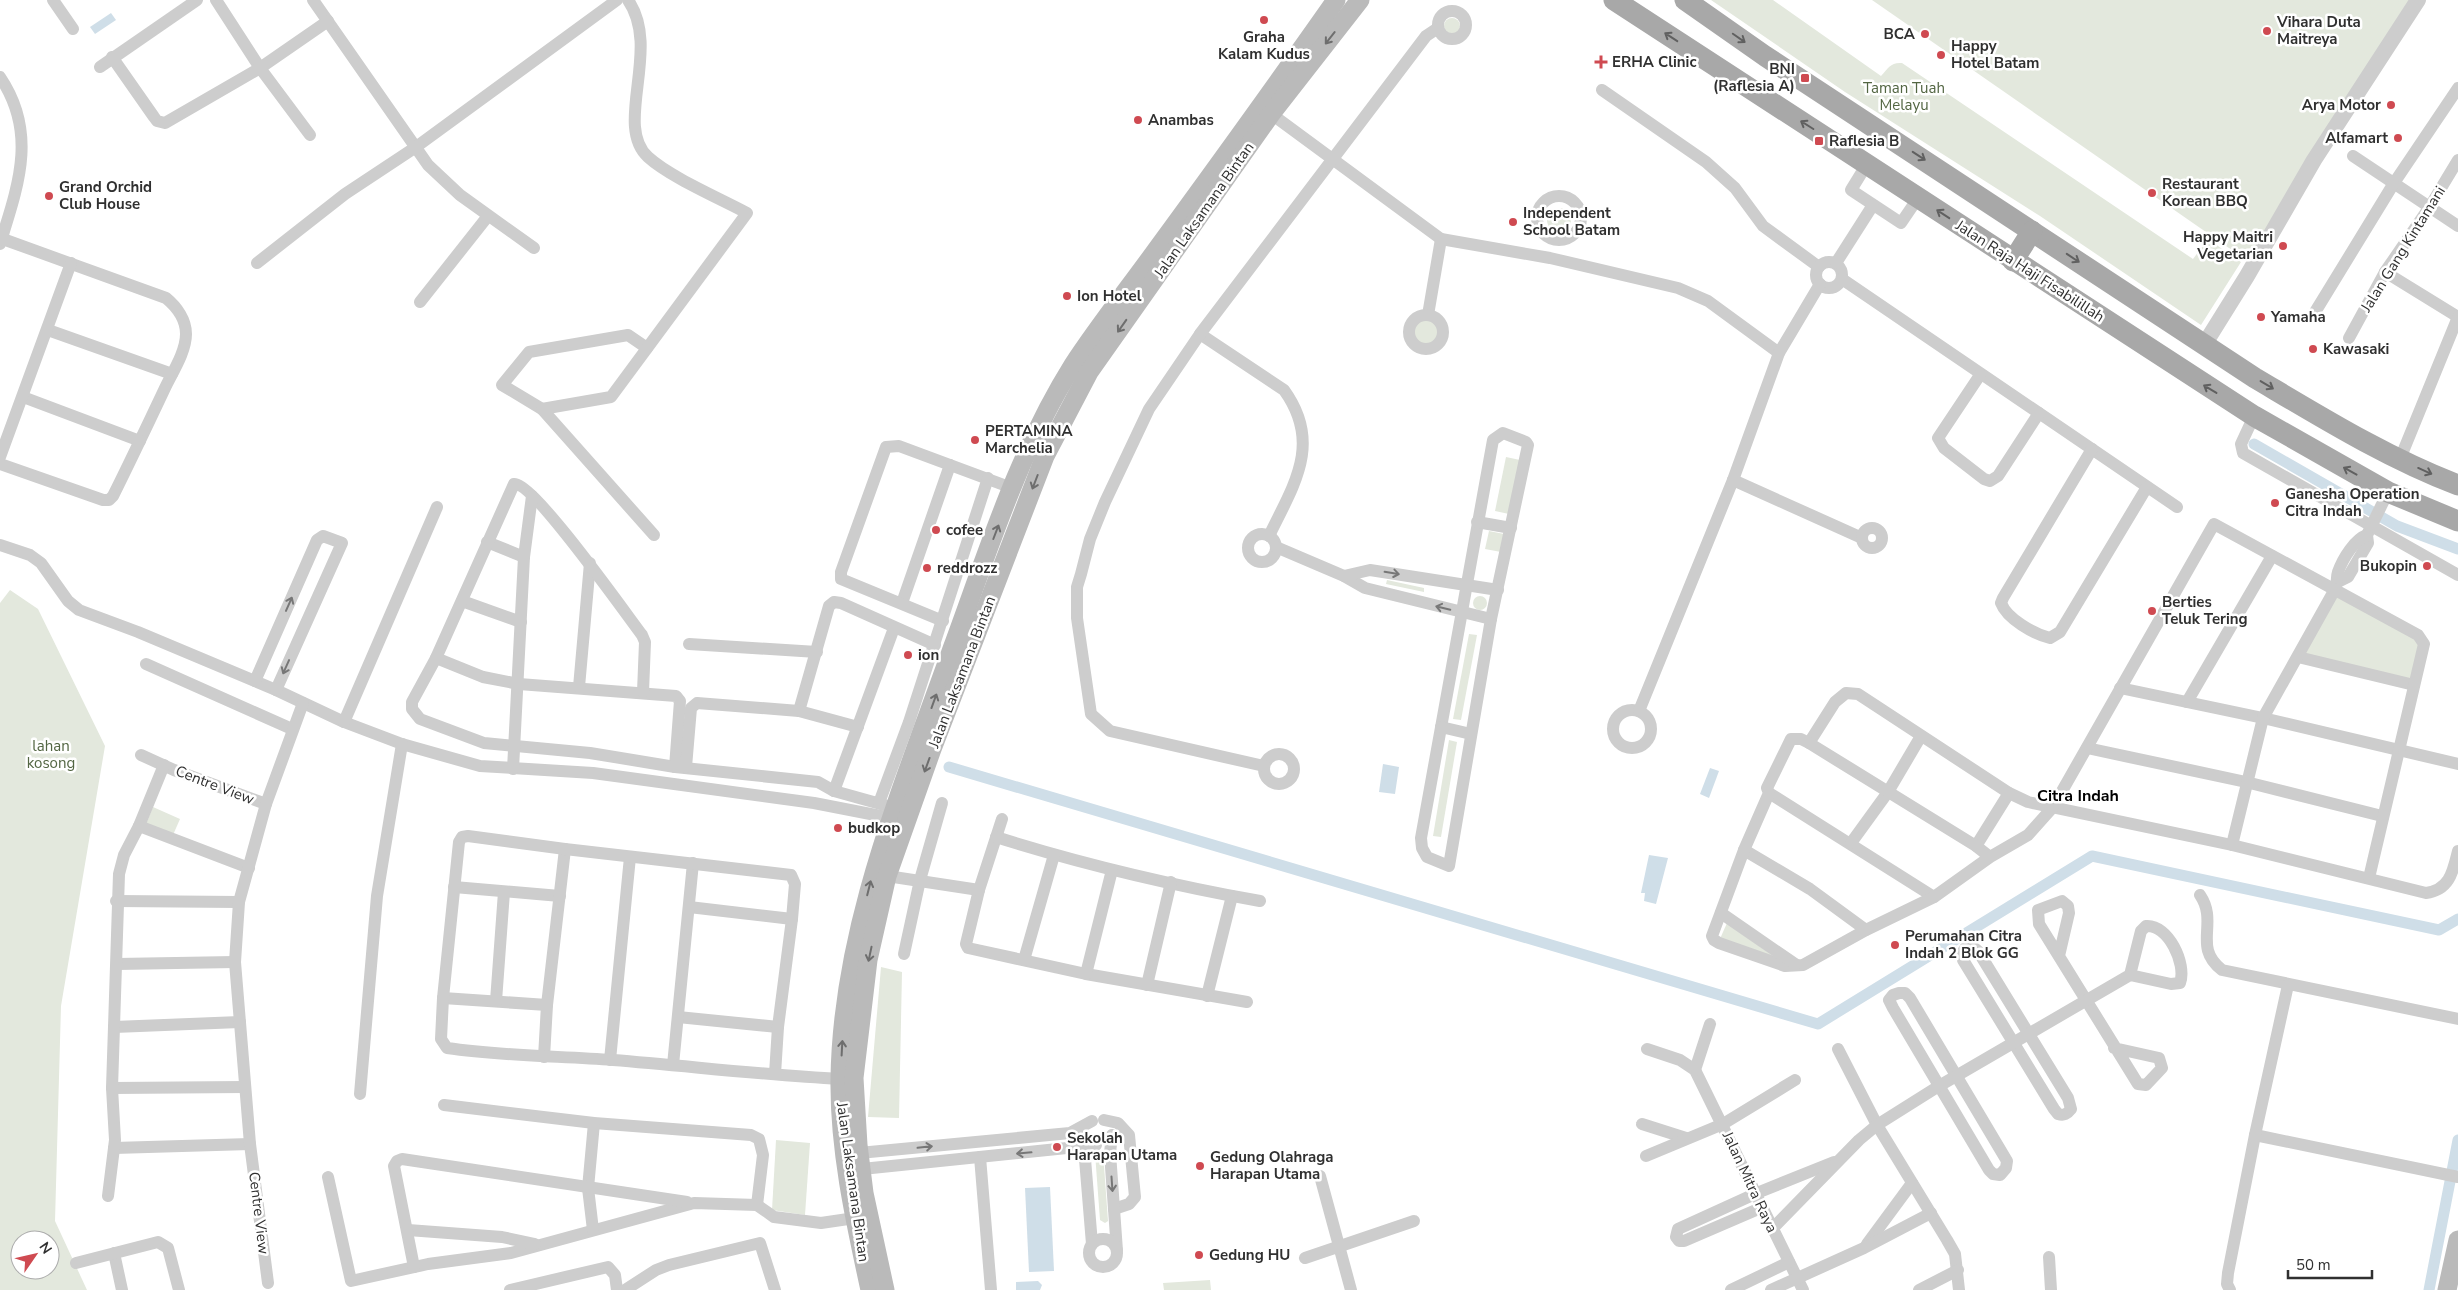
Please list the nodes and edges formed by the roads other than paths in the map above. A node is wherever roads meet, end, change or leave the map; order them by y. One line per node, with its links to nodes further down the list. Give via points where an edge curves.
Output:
1 (53, 0): 14 (street)
2 (197, 0): 15 (street)
3 (216, 0): 17 (street)
4 (313, 0): 12 (street)
5 (617, 0): 23 (street)
6 (628, 0): 56 (street, via 639,22 642,54 634,118 634,134 639,146 663,168 747,212)
7 (1336, 0): 21 (main road, Jalan Laksamana Bintan)
8 (1360, 0): 21 (main road, Jalan Laksamana Bintan, one-way to 21)
9 (1614, 0): 27 (main road, Jalan Raja Haji Fisabilillah, one-way to 9)
10 (1685, 0): 34 (main road, one-way to 34)
11 (2418, 0): 55 (street, via 2314,160)
12 (328, 21): 17 (street); 23 (street)
13 (1438, 28): 25 (street, via 1426,36)
14 (73, 29)
15 (112, 57): 16 (street); 17 (street, via 154,117 161,122 170,120)
16 (100, 66)
17 (260, 68): 22 (street)
18 (0, 77): 36 (street, via 11,98 20,131 22,161 18,187)
19 (2458, 88): 28 (street)
20 (1602, 90): 44 (street, via 1706,162 1735,188 1763,226)
21 (1266, 110): 25 (street); 74 (main road, Jalan Laksamana Bintan, via 1074,364 1026,453); 165 (main road, Jalan Laksamana Bintan, one-way to 165, via 1089,372 1052,439 932,749)
22 (310, 135)
23 (416, 146): 32 (street, via 442,180); 41 (street, via 345,194)
24 (2353, 156): 28 (street)
25 (1332, 159): 35 (street); 53 (street)
26 (2458, 160): 31 (street, Jalan Gang Kintamani)
27 (1867, 164): 29 (main road, Jalan Raja Haji Fisabilillah); 30 (street, via 1851,190)
28 (2394, 183): 31 (street); 50 (street)
29 (1918, 198): 30 (street, via 1901,223); 40 (main road, Jalan Raja Haji Fisabilillah, one-way to 29)
30 (1873, 205): 42 (street)
31 (2429, 208): 33 (street); 45 (street, Jalan Gang Kintamani)
32 (488, 216): 38 (street); 48 (street)
33 (2458, 226)
34 (2032, 230): 40 (main road); 55 (main road, one-way to 55)
35 (1441, 239): 39 (street); 49 (street)
36 (0, 240): 43 (street)
37 (1555, 241): 39 (street)
38 (534, 248)
39 (1550, 258): 57 (street, via 1678,288 1708,301)
40 (2012, 260): 63 (main road, Jalan Raja Haji Fisabilillah, one-way to 40)
41 (257, 263)
42 (1836, 263): 44 (street, via 1827,262); 46 (street, via 1842,270)
43 (71, 264): 52 (street); 58 (street, via 153,292 174,304 183,319 186,335)
44 (1819, 267): 47 (street, via 1816,276)
45 (2385, 272): 51 (street); 54 (street, Jalan Gang Kintamani)
46 (1842, 279): 47 (street, via 1832,288); 59 (street)
47 (1820, 284): 57 (street)
48 (420, 302)
49 (1428, 315)
50 (2312, 317)
51 (2458, 317): 67 (street)
52 (48, 330): 58 (street); 60 (street)
53 (1200, 334): 91 (street, via 1284,390 1293,402 1303,445 1303,460 1272,541); 137 (street, via 1149,409 1090,540 1078,588 1077,618 1088,700 1091,714 1110,731)
54 (2349, 338)
55 (2204, 345): 67 (main road, one-way to 67, via 2331,423)
56 (647, 348): 61 (street, via 611,397); 61 (street, via 628,335 529,352 502,385)
57 (1779, 353): 71 (street)
58 (172, 374): 64 (street)
59 (1980, 375): 62 (street); 62 (street, via 1938,438 1944,448 1984,479 1990,481 1998,476)
60 (23, 397): 64 (street); 66 (street)
61 (542, 410): 83 (street)
62 (2039, 413): 65 (street)
63 (2254, 416): 76 (main road, Jalan Raja Haji Fisabilillah, one-way to 63); 81 (street, via 2242,444 2243,453)
64 (140, 442): 68 (street, via 109,500)
65 (2092, 449): 73 (street); 73 (street, via 2003,598 2001,603 2007,614 2042,636 2050,638 2060,632)
66 (0, 457)
67 (2400, 459): 72 (main road, one-way to 72)
68 (0, 464)
69 (950, 465): 70 (street); 96 (street); 96 (street, via 899,446 886,447 841,572 841,579 845,582)
70 (988, 478): 74 (street); 99 (street)
71 (1733, 480): 84 (street); 120 (street)
72 (2458, 486)
73 (2147, 487): 78 (street)
74 (1012, 488): 123 (main road, Jalan Laksamana Bintan, one-way to 74)
75 (532, 496): 85 (street, via 517,484 513,486); 88 (street); 89 (street)
76 (2386, 498): 79 (main road, Jalan Raja Haji Fisabilillah); 81 (street)
77 (437, 507): 122 (street)
78 (2177, 507)
79 (2458, 521)
80 (1477, 522): 82 (street); 82 (street, via 1493,440 1503,433 1528,445); 92 (street)
81 (2372, 527): 90 (street); 93 (street, via 2368,543 2348,577)
82 (1511, 528): 94 (street)
83 (654, 535)
84 (1862, 538)
85 (487, 542): 88 (street); 95 (street)
86 (0, 545): 110 (street, via 41,562 68,601 79,610)
87 (2272, 556): 93 (street); 114 (street, via 2214,524); 117 (street)
88 (524, 557): 100 (street)
89 (590, 563): 113 (street); 116 (street, via 645,642)
90 (2458, 575)
91 (1344, 576): 92 (street, one-way to 92, via 1370,570); 97 (street, one-way to 91, via 1365,588)
92 (1466, 584): 94 (street); 97 (street)
93 (2336, 586): 107 (street); 112 (street, via 2421,637 2424,644)
94 (1498, 590): 98 (street)
95 (462, 601): 100 (street); 108 (street)
96 (902, 603): 99 (street)
97 (1462, 613): 98 (street); 125 (street)
98 (1491, 619): 127 (street)
99 (943, 621): 105 (street)
100 (521, 622): 111 (street)
101 (278, 628): 103 (street); 103 (street, one-way to 103, via 317,540 323,536 331,538 342,543); 110 (street)
102 (894, 628): 105 (street); 106 (street, via 834,602 829,606); 124 (street)
103 (299, 636): 115 (street, one-way to 115)
104 (689, 644): 106 (street)
105 (935, 645): 123 (street)
106 (817, 652): 119 (street)
107 (2298, 657): 112 (street); 121 (street)
108 (436, 658): 111 (street, via 483,677); 131 (street, via 412,702 420,719 472,740)
109 (146, 664): 126 (street)
110 (255, 681): 115 (street)
111 (519, 684): 113 (street); 131 (street)
112 (2414, 685): 133 (street)
113 (579, 687): 116 (street)
114 (2120, 688): 117 (street); 132 (street)
115 (276, 690): 118 (street)
116 (643, 692): 138 (street, via 680,699)
117 (2187, 702): 121 (street)
118 (303, 703): 122 (street); 126 (street, Centre View)
119 (799, 711): 124 (street); 138 (street, via 697,704 691,708)
120 (1639, 712)
121 (2262, 718): 133 (street); 140 (street)
122 (344, 722): 130 (street)
123 (917, 724): 148 (main road, Jalan Laksamana Bintan)
124 (858, 727): 141 (street)
125 (1441, 728): 127 (street); 127 (street, via 1421,838 1427,858 1449,866)
126 (292, 729): 146 (street, Centre View)
127 (1472, 734)
128 (1921, 736): 129 (street, via 1858,694 1846,693 1835,702); 142 (street); 143 (street)
129 (1809, 743): 142 (street); 144 (street, via 1791,739 1767,788)
130 (402, 744): 139 (street, via 480,766); 221 (street, via 377,896)
131 (514, 747): 138 (street, via 590,753); 139 (street)
132 (2087, 748): 140 (street); 147 (street)
133 (2398, 750): 135 (street); 149 (street)
134 (141, 755): 136 (street, Centre View)
135 (2458, 764)
136 (164, 765): 146 (street, Centre View); 151 (street, Centre View)
137 (1264, 766)
138 (681, 767): 141 (street, via 818,782)
139 (513, 769): 148 (street, via 602,775)
140 (2246, 782): 149 (street); 154 (street)
141 (834, 790): 148 (street)
142 (1888, 792): 153 (street); 155 (street)
143 (2009, 793): 147 (street, via 2028,802); 155 (street)
144 (1769, 794): 153 (street); 157 (street)
145 (942, 803): 167 (street)
146 (266, 804): 163 (street, Centre View)
147 (2053, 807): 154 (street); 161 (street, via 2028,835)
148 (888, 810): 216 (main road, Jalan Laksamana Bintan, one-way to 148, via 851,966)
149 (2382, 816): 166 (street)
150 (1002, 819): 152 (street)
151 (139, 826): 163 (street); 176 (street, Centre View, via 120,865)
152 (996, 837): 159 (street); 170 (street)
153 (1851, 843): 175 (street)
154 (2232, 845): 166 (street)
155 (1976, 846): 161 (street)
156 (565, 849): 160 (street); 169 (street, via 462,837); 173 (street)
157 (1744, 850): 180 (street); 182 (street, via 1810,889)
158 (2458, 851): 166 (street, via 2452,875 2436,892 2426,893)
159 (1054, 856): 164 (street); 185 (street)
160 (630, 857): 162 (street); 211 (street)
161 (1990, 857): 175 (street)
162 (693, 863): 179 (street); 181 (street, via 791,875 795,884)
163 (249, 868): 178 (street, Centre View)
164 (1112, 870): 168 (street); 189 (street)
165 (887, 876): 167 (street); 237 (main road, Jalan Laksamana Bintan, one-way to 237, via 868,960 855,1060 854,1098)
166 (2369, 878)
167 (920, 880): 170 (street); 183 (street)
168 (1171, 882): 174 (street); 191 (street)
169 (454, 887): 171 (street); 194 (street)
170 (979, 890): 185 (street, via 966,946)
171 (504, 892): 173 (street); 196 (street)
172 (2200, 895): 192 (street, via 2207,905 2210,919 2206,938 2212,962 2222,970)
173 (560, 896): 198 (street)
174 (1232, 896): 177 (street); 193 (street)
175 (1934, 897): 182 (street)
176 (116, 901): 178 (street); 187 (street, Centre View)
177 (1260, 901)
178 (239, 902): 186 (street, Centre View)
179 (689, 907): 181 (street); 199 (street)
180 (1720, 913): 188 (street); 188 (street, via 1712,936 1714,940 1785,966)
181 (792, 919): 204 (street)
182 (1866, 930): 188 (street, via 1814,960)
183 (904, 954)
184 (2059, 956): 195 (street)
185 (1024, 960): 189 (street)
186 (235, 962): 187 (street); 201 (street, Centre View)
187 (117, 964): 203 (street, Centre View)
188 (1797, 966)
189 (1086, 974): 191 (street)
190 (2130, 975): 190 (street, via 2142,931 2151,925 2176,950 2183,969 2180,983); 195 (street)
191 (1147, 985): 193 (street)
192 (2288, 985): 200 (street); 229 (street)
193 (1207, 996): 197 (street)
194 (443, 998): 196 (street); 210 (street, via 441,1038 446,1048)
195 (2086, 1000): 205 (street); 207 (street)
196 (496, 1001): 198 (street)
197 (1248, 1002)
198 (547, 1005): 210 (street)
199 (678, 1017): 204 (street); 212 (street)
200 (2458, 1019)
201 (240, 1022): 203 (street); 219 (street, Centre View)
202 (1710, 1024): 213 (street)
203 (114, 1027): 220 (street, Centre View)
204 (778, 1027): 214 (street)
205 (2028, 1034): 206 (street); 206 (street, via 2071,1105 2068,1113 2058,1114); 206 (street, via 1978,951 1972,946 1966,947 1962,953 1963,960)
206 (2013, 1043): 215 (street)
207 (2114, 1048)
208 (1647, 1049): 213 (street, via 1680,1060)
209 (1838, 1049): 227 (street)
210 (544, 1056): 211 (street)
211 (610, 1060): 212 (street)
212 (673, 1065): 214 (street)
213 (1695, 1070): 226 (street)
214 (775, 1074): 216 (street)
215 (1956, 1076): 218 (street); 218 (street, via 1910,998 1905,993 1893,995 1889,1000 1893,1008); 218 (street, via 2007,1161 2000,1175 1989,1170)
216 (840, 1079): 250 (main road, Jalan Laksamana Bintan, via 841,1114)
217 (1795, 1080): 226 (street, Jalan Mitra Raya)
218 (1939, 1086): 227 (street)
219 (246, 1087): 220 (street); 231 (street, Centre View)
220 (112, 1088): 233 (street, Centre View)
221 (360, 1094)
222 (444, 1106): 224 (street)
223 (1098, 1121): 228 (street, via 1111,1126); 232 (street, via 1086,1132); 237 (street, one-way to 223, via 1070,1133); 248 (street, via 1118,1123 1130,1136 1135,1197 1125,1207)
224 (594, 1123): 242 (street); 246 (street, via 746,1134 759,1139 763,1155)
225 (1642, 1124): 230 (street)
226 (1722, 1124): 230 (street); 243 (street, Jalan Mitra Raya)
227 (1877, 1125): 236 (street); 241 (street)
228 (1112, 1135): 232 (street, via 1108,1143); 248 (street, one-way to 248)
229 (2255, 1135): 239 (street); 287 (street, via 2226,1284)
230 (1686, 1138): 234 (street)
231 (250, 1144): 233 (street); 269 (street, Centre View)
232 (1090, 1146): 235 (street, one-way to 235); 257 (street)
233 (114, 1148): 244 (street, Centre View)
234 (1646, 1156)
235 (980, 1158): 237 (street); 278 (street)
236 (1842, 1158): 243 (street); 252 (street)
237 (860, 1161): 277 (main road, Jalan Laksamana Bintan, via 869,1221)
238 (1320, 1176): 258 (street)
239 (2453, 1176)
240 (328, 1177): 266 (street, via 350,1281)
241 (1912, 1183): 249 (street); 259 (street)
242 (588, 1188): 245 (street); 253 (street, via 402,1159 394,1166); 254 (street)
243 (1757, 1193): 247 (street, Jalan Mitra Raya); 247 (street, via 1678,1229 1676,1237 1684,1241)
244 (108, 1196)
245 (694, 1203): 246 (street); 254 (street)
246 (757, 1206): 250 (street, via 774,1217 822,1223)
247 (1763, 1206): 252 (street, Jalan Mitra Raya)
248 (1114, 1209): 260 (street)
249 (1931, 1213): 259 (street); 267 (street, via 1954,1254)
250 (855, 1218): 276 (main road, Jalan Laksamana Bintan)
251 (1414, 1221): 258 (street)
252 (1772, 1228): 264 (street, Jalan Mitra Raya)
253 (408, 1230): 256 (street, via 502,1237); 266 (street)
254 (593, 1230): 256 (street)
255 (2458, 1240): 288 (main road)
256 (536, 1244): 266 (street, via 512,1253)
257 (1092, 1244): 260 (street, via 1100,1239 1109,1240); 260 (street, via 1090,1258 1100,1267 1113,1264)
258 (1340, 1245): 263 (street); 279 (street)
259 (1864, 1248): 268 (street)
260 (1118, 1251)
261 (114, 1253): 265 (street); 270 (street); 271 (street, via 163,1243 168,1248)
262 (2049, 1257): 285 (street)
263 (1305, 1258)
264 (1789, 1262): 268 (street, Jalan Mitra Raya); 280 (street)
265 (76, 1263)
266 (414, 1267)
267 (1958, 1270): 283 (street); 284 (street)
268 (1798, 1278): 281 (street); 282 (street, Jalan Mitra Raya)
269 (268, 1283)
270 (122, 1290)
271 (179, 1290)
272 (510, 1290): 273 (street, via 608,1267 615,1275)
273 (617, 1290)
274 (625, 1290): 275 (street, via 669,1265 760,1243)
275 (775, 1290)
276 (870, 1290)
277 (885, 1290)
278 (991, 1290)
279 (1351, 1290)
280 (1732, 1290)
281 (1771, 1290)
282 (1803, 1290)
283 (1919, 1290)
284 (1959, 1290)
285 (2051, 1290): 286 (street)
286 (2059, 1290)
287 (2230, 1290)
288 (2447, 1290)

